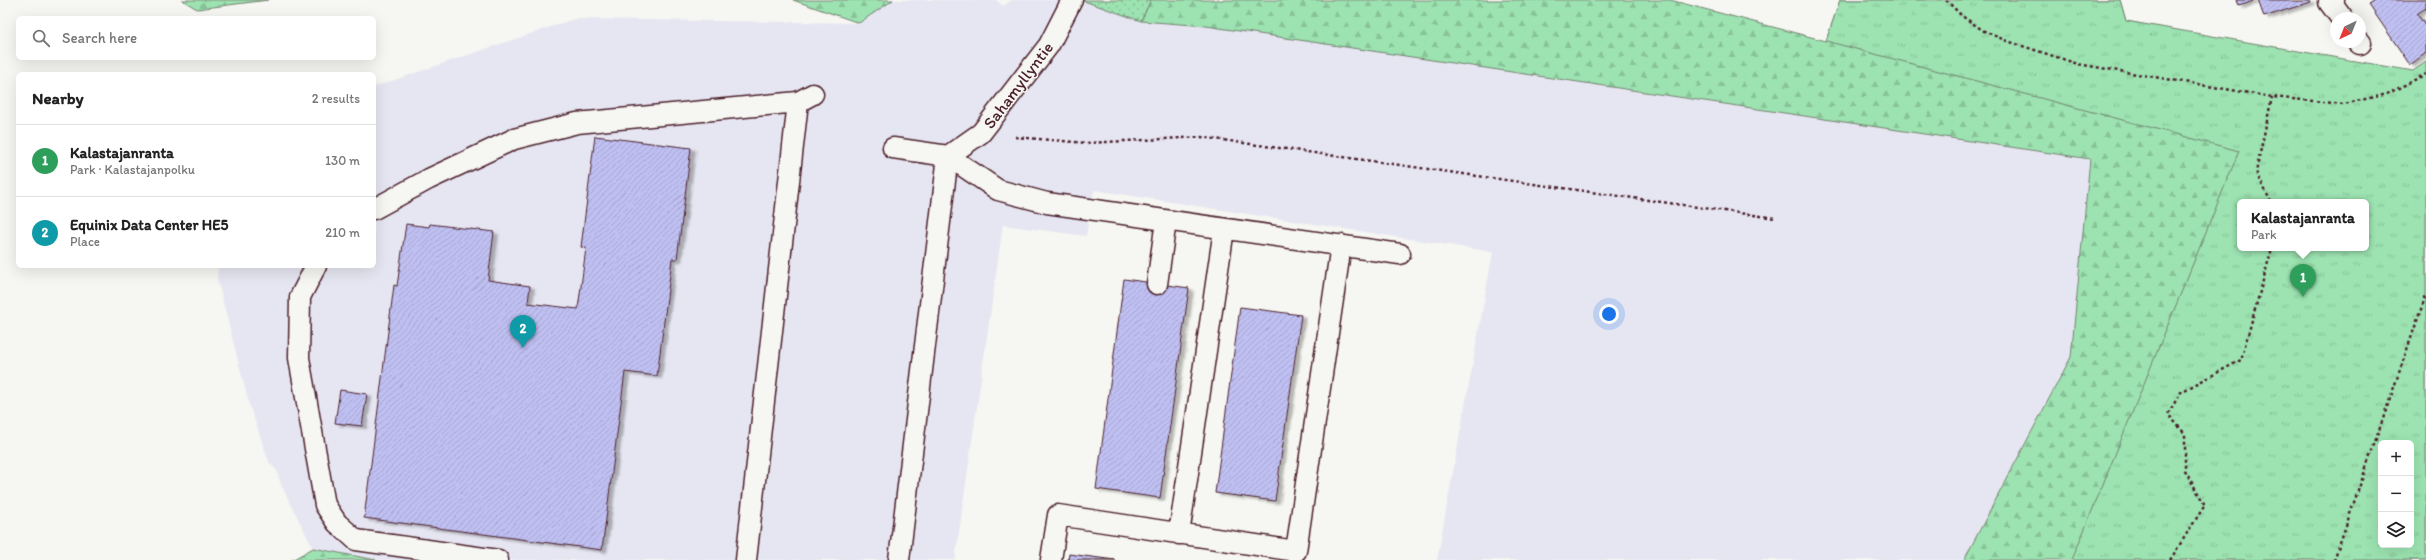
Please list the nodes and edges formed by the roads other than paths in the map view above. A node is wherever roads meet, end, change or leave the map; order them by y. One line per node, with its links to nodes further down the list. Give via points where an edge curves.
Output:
1 (1072, 0): 5 (lane, Sahamyllyntie, via 1049,45 981,134)
2 (2333, 0): 3 (street, via 2330,2)
3 (2338, 12)
4 (893, 148): 5 (lane)
5 (948, 156): 7 (lane, via 998,190 1047,203); 16 (lane)
6 (376, 208): 15 (lane, via 429,179 514,139 577,123 806,98)
7 (1166, 220): 8 (lane); 12 (lane)
8 (1224, 228): 9 (lane); 13 (lane)
9 (1341, 246): 10 (lane); 13 (lane, via 1296,551)
10 (1400, 254)
11 (315, 268): 14 (lane, via 300,298 299,358 325,505 337,523 356,540)
12 (1157, 284)
13 (1179, 534): 17 (lane, via 1058,516)
14 (498, 560)
15 (746, 560)
16 (899, 560)
17 (1051, 560)

